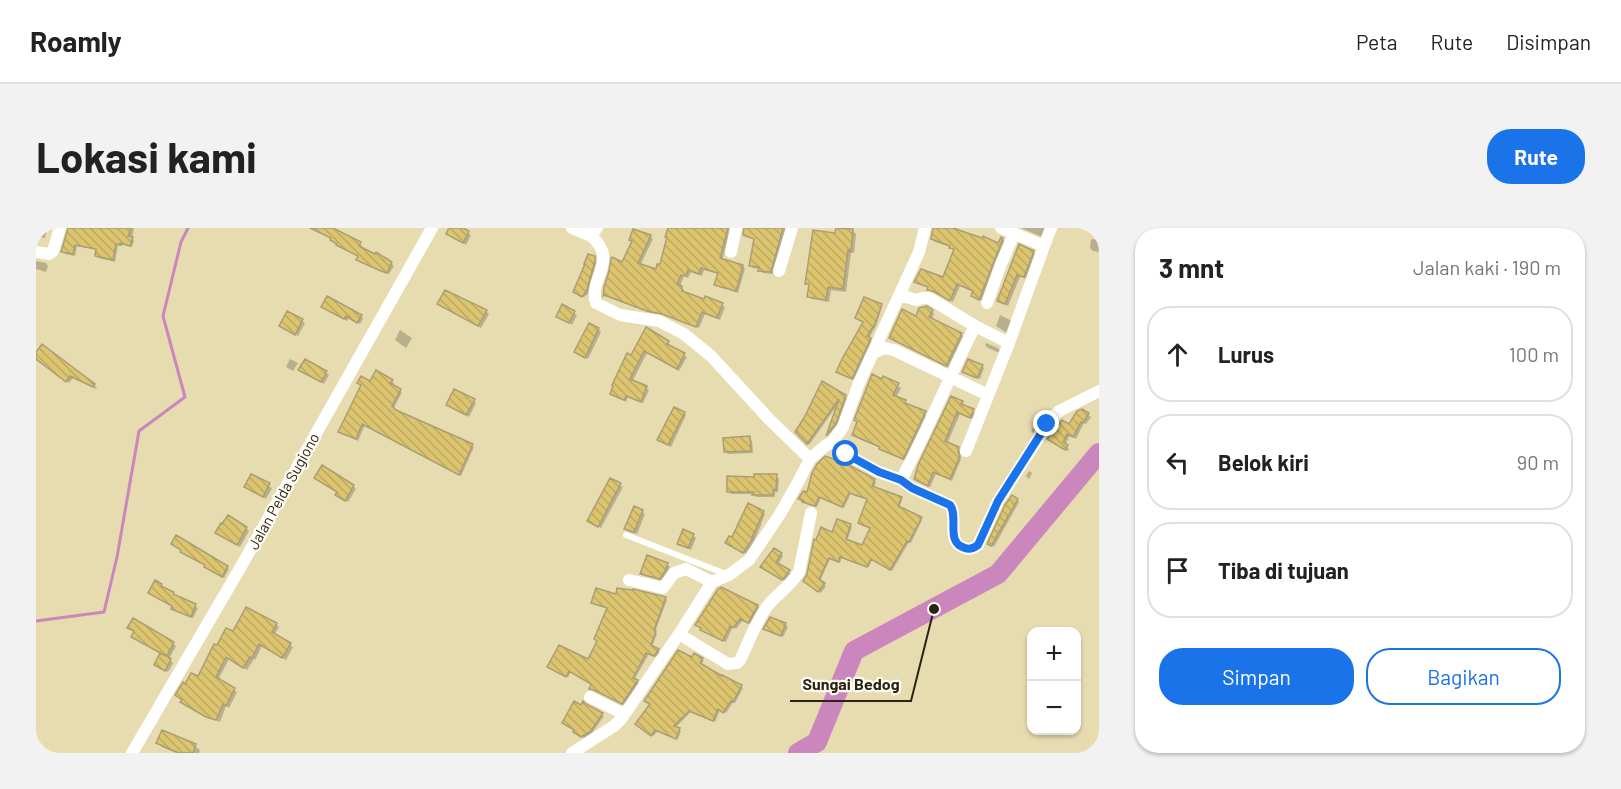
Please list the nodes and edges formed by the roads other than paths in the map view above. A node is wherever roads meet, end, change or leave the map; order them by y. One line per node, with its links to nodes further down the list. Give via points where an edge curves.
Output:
1 (60, 228): 12 (street, via 52,251)
2 (432, 228): 35 (street, Jalan Pelda Sugiono)
3 (572, 228): 9 (street)
4 (736, 228): 13 (street)
5 (792, 228): 14 (street)
6 (925, 228): 15 (street, via 920,252)
7 (1001, 228): 10 (street)
8 (1051, 228): 11 (street)
9 (594, 232): 25 (street, via 604,261 594,295 596,303 620,315 659,321 684,334 711,356)
10 (1014, 234): 11 (street); 16 (street)
11 (1044, 246): 18 (street)
12 (36, 252)
13 (731, 252)
14 (779, 271)
15 (900, 295): 17 (street, via 916,300 929,298); 19 (street)
16 (987, 303)
17 (975, 326): 18 (street); 20 (street)
18 (1009, 343): 22 (street)
19 (873, 352): 20 (street, via 894,350); 23 (street, via 843,427)
20 (950, 376): 22 (street); 26 (street)
21 (1099, 391): 26 (street, via 1059,411 1047,424 998,501 974,548 962,548 954,539 950,505)
22 (988, 395): 24 (street)
23 (832, 442): 25 (street); 26 (street, via 862,463)
24 (966, 451)
25 (810, 459): 29 (street, via 749,560)
26 (901, 480)
27 (811, 513): 32 (street, via 799,572 762,614 737,663 728,664)
28 (626, 535): 29 (lane)
29 (729, 575): 31 (street)
30 (628, 580): 31 (street, via 663,588 674,573 686,569)
31 (712, 582): 32 (street)
32 (679, 634): 34 (street)
33 (590, 697): 34 (street)
34 (624, 714): 36 (street, via 614,726)
35 (132, 753)
36 (572, 753)

